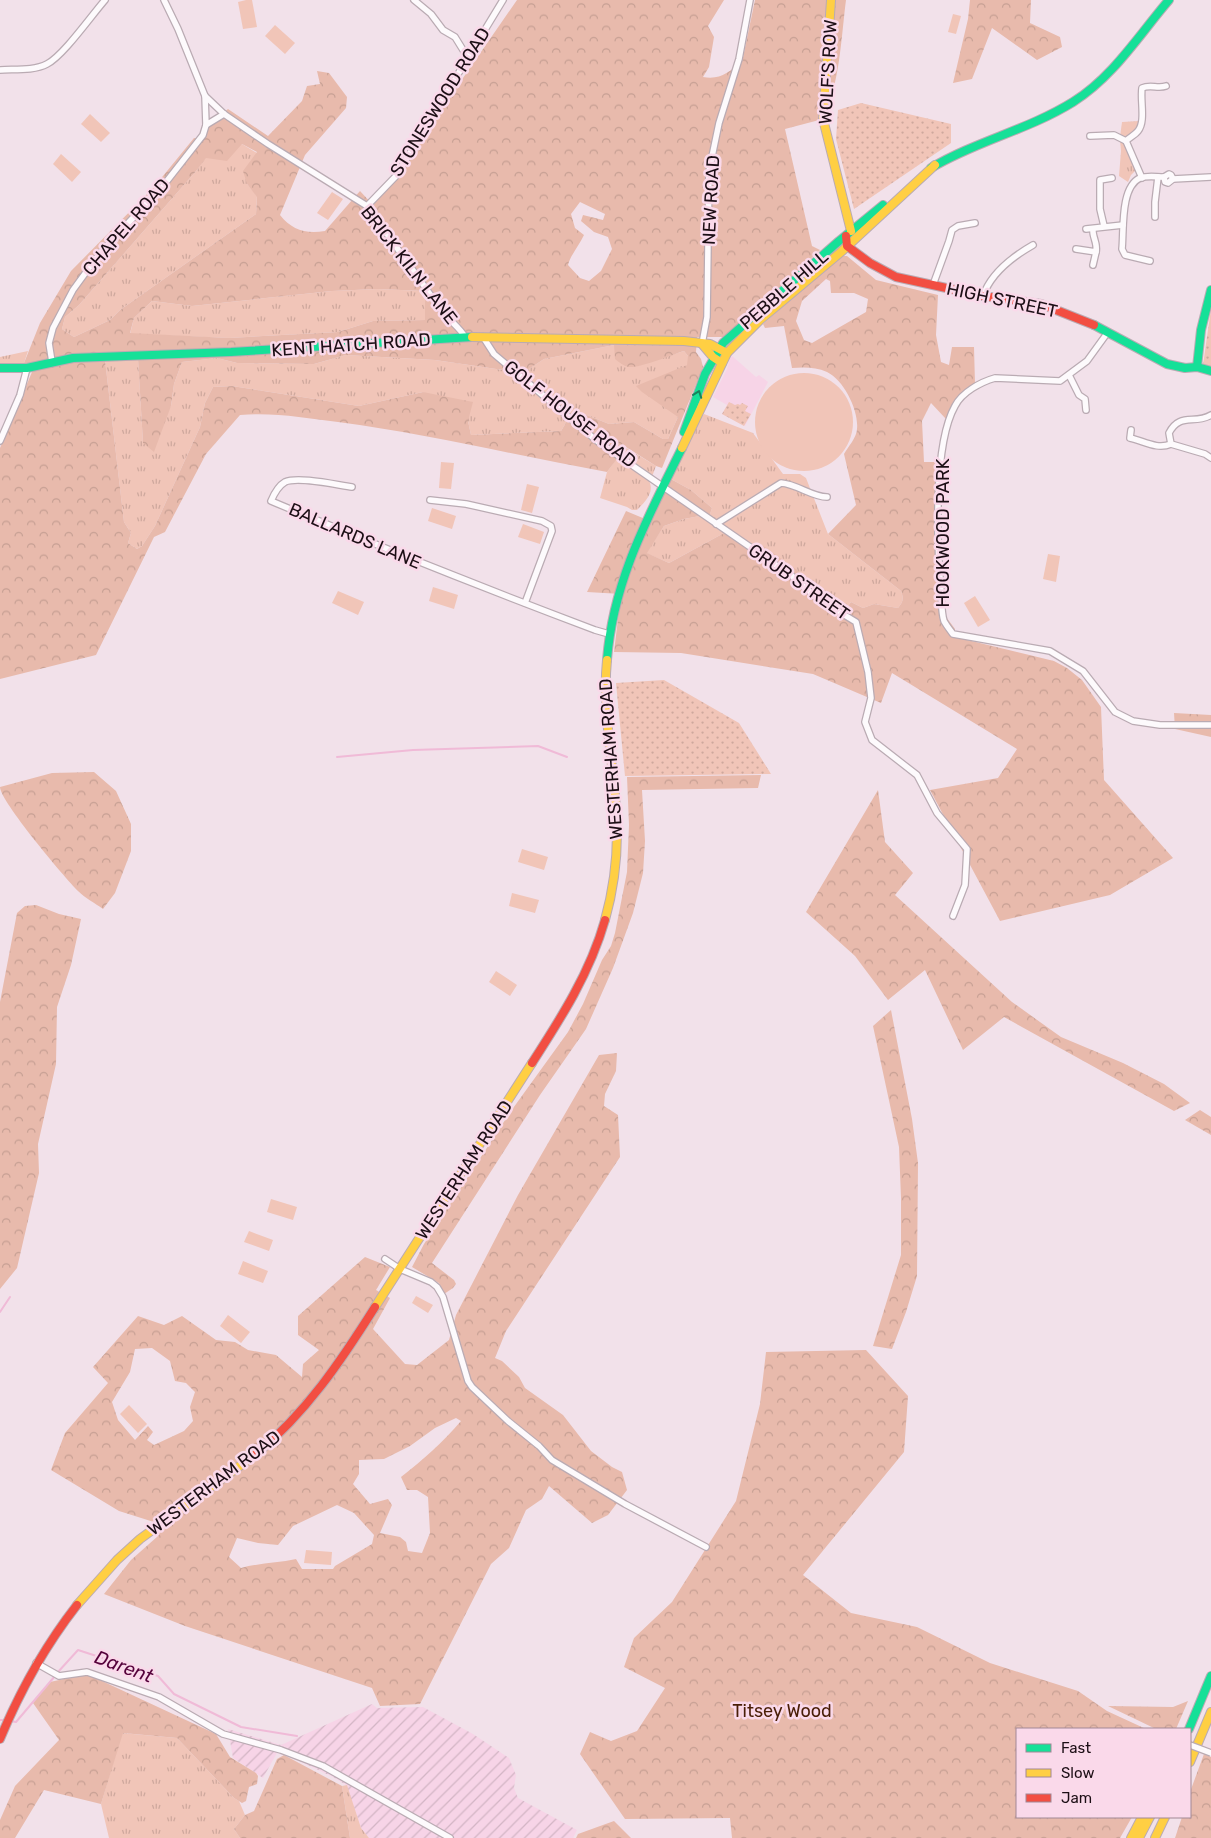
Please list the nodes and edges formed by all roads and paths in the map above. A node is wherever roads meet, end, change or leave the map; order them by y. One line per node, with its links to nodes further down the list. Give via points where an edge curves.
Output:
1 (105, 0): 9 (street, via 47,64)
2 (164, 0): 11 (street)
3 (414, 0): 8 (street, via 443,30 455,37)
4 (503, 0): 8 (street, STONESWOOD ROAD)
5 (750, 0): 39 (street, NEW ROAD, via 739,59 719,123 709,171 707,317)
6 (832, 0): 27 (main road, WOLF'S ROW, via 823,119)
7 (1169, 0): 27 (main road, via 1094,87 1044,119 956,152 918,177)
8 (468, 58): 20 (street, STONESWOOD ROAD, via 396,176)
9 (0, 70)
10 (1166, 86): 15 (street, via 1147,85 1142,88 1142,125)
11 (205, 96): 12 (street, BRICK KILN LANE); 13 (street)
12 (224, 114): 13 (street); 20 (street, BRICK KILN LANE)
13 (206, 125): 43 (street, CHAPEL ROAD, via 203,134 163,186 110,240 73,290 53,328 49,342)
14 (1090, 136): 15 (street, via 1114,135)
15 (1126, 141): 19 (street)
16 (1161, 177): 17 (street, via 1171,174 1173,179); 19 (street); 21 (street, via 1155,202)
17 (1211, 177)
18 (1112, 178): 24 (street, via 1100,180 1100,209)
19 (1142, 178): 23 (street, via 1135,181 1125,199)
20 (367, 206): 37 (street, BRICK KILN LANE)
21 (1156, 217)
22 (975, 223): 33 (street, via 952,230)
23 (1123, 225): 24 (street); 31 (street, via 1122,249 1125,255)
24 (1104, 226): 25 (street)
25 (1094, 228): 26 (street); 30 (street)
26 (1086, 229)
27 (849, 238): 33 (main road, HIGH STREET, via 874,266 896,277); 40 (main road, PEBBLE HILL); 42 (main road, PEBBLE HILL, via 760,320)
28 (1033, 245): 35 (street, via 999,270 987,283)
29 (1076, 249): 30 (street)
30 (1096, 252): 32 (street)
31 (1150, 261)
32 (1092, 265)
33 (933, 285): 35 (main road, HIGH STREET)
34 (1211, 290): 44 (main road, via 1201,330)
35 (983, 296): 36 (main road, HIGH STREET, via 1041,304)
36 (1108, 332): 44 (main road, HIGH STREET, via 1166,364); 48 (street, HOOKWOOD PARK, via 1088,361)
37 (464, 337): 38 (main road, KENT HATCH ROAD); 43 (main road, KENT HATCH ROAD, via 73,358)
38 (483, 337): 39 (main road, KENT HATCH ROAD); 56 (street, GOLF HOUSE ROAD, via 494,354 597,440)
39 (702, 344): 40 (main road, KENT HATCH ROAD); 41 (main road)
40 (718, 349): 41 (main road, WESTERHAM ROAD); 42 (main road, KENT HATCH ROAD)
41 (713, 357): 42 (main road); 55 (main road, WESTERHAM ROAD, one-way to 41)
42 (725, 358): 55 (main road, WESTERHAM ROAD)
43 (52, 362): 46 (main road, KENT HATCH ROAD)
44 (1197, 367): 47 (main road, HIGH STREET)
45 (0, 368): 46 (main road, KENT HATCH ROAD)
46 (27, 368): 52 (street, via 20,395)
47 (1211, 371)
48 (1069, 375): 49 (street, via 1085,400); 63 (street, HOOKWOOD PARK, via 1060,380 1002,378 985,381 956,403 949,418 942,451 939,497 943,618 952,634 1050,651 1082,672 1115,712 1133,721 1160,725)
49 (1086, 410)
50 (1211, 415): 53 (street, via 1174,424 1169,433)
51 (1130, 430): 53 (street, via 1130,438 1157,447)
52 (0, 441)
53 (1171, 444): 54 (street)
54 (1211, 458)
55 (667, 476): 56 (main road, WESTERHAM ROAD)
56 (662, 486): 60 (street, GRUB STREET); 62 (main road, WESTERHAM ROAD, via 627,565)
57 (352, 487): 61 (street, BALLARDS LANE, via 294,480 285,482 271,501 421,564)
58 (827, 497): 60 (street, via 781,483)
59 (430, 500): 61 (street, via 466,504 542,521 551,526 552,531)
60 (716, 524): 64 (street, GRUB STREET, via 792,576 818,599 856,622 868,672 871,698 865,722 872,740 917,775 937,813 967,849 965,885)
61 (525, 603): 62 (street, BALLARDS LANE)
62 (609, 634): 66 (main road, WESTERHAM ROAD, via 605,690 617,843 610,899 600,939 584,978 560,1020)
63 (1211, 725)
64 (953, 916)
65 (385, 1259): 66 (street)
66 (400, 1269): 67 (street, via 437,1287 443,1297 469,1384 508,1421 552,1460 625,1504); 68 (main road, WESTERHAM ROAD, via 335,1369 301,1411 254,1456 142,1537 122,1556 78,1603)
67 (706, 1546)
68 (36, 1663): 74 (main road, WESTERHAM ROAD); 82 (street, via 59,1676 87,1672 150,1694 223,1734 323,1766)
69 (1211, 1676): 70 (main road)
70 (1200, 1702): 72 (main road); 73 (main road)
71 (1211, 1712): 77 (main road)
72 (1185, 1728)
73 (1189, 1728)
74 (0, 1739)
75 (1191, 1745): 76 (street, bridge)
76 (1211, 1753)
77 (1191, 1760)
78 (1141, 1818): 83 (main road)
79 (1149, 1818): 84 (main road)
80 (1165, 1818): 85 (main road)
81 (1172, 1818): 86 (main road)
82 (450, 1838)
83 (1131, 1838)
84 (1139, 1838)
85 (1155, 1838)
86 (1162, 1838)

